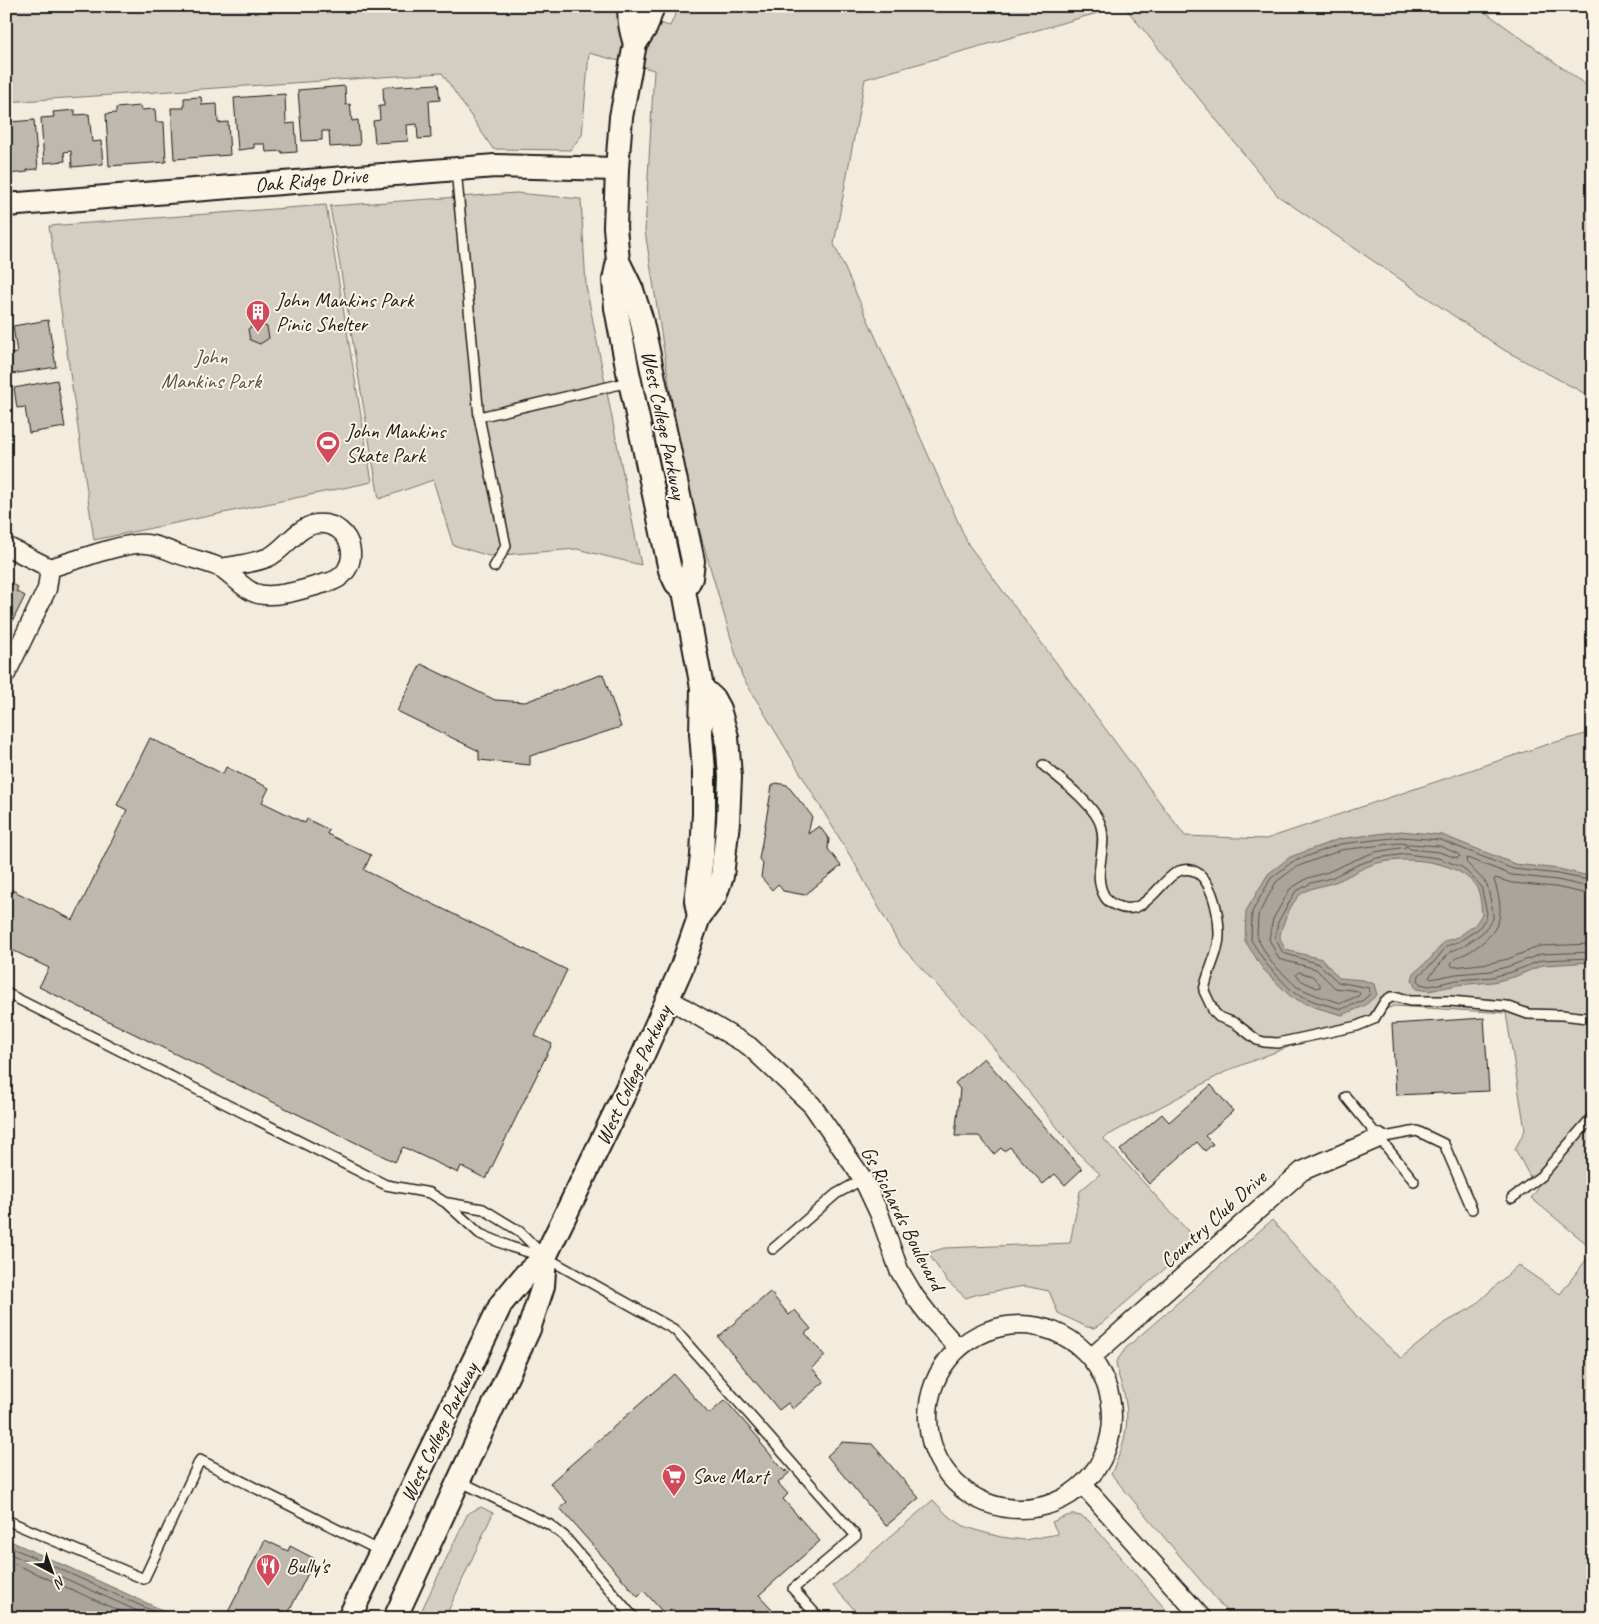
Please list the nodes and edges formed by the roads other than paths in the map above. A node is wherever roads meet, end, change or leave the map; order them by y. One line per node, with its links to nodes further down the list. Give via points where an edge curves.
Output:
1 (630, 6): 3 (street, West College Parkway)
2 (654, 6): 3 (street, West College Parkway, via 646,28)
3 (635, 44): 5 (street, West College Parkway, via 621,117)
4 (456, 169): 5 (street, Oak Ridge Drive, via 495,166); 6 (street, Oak Ridge Drive); 9 (lane)
5 (617, 169): 7 (street, West College Parkway, via 615,227)
6 (6, 205)
7 (618, 261): 8 (street, West College Parkway, via 614,280 616,308); 14 (street, West College Parkway, via 641,318 693,562 691,578)
8 (630, 382): 9 (lane); 14 (street, West College Parkway, via 670,570)
9 (479, 417): 11 (lane, via 506,546)
10 (6, 546): 12 (street)
11 (494, 567)
12 (50, 568): 13 (street, via 144,543); 15 (street, via 47,590)
13 (222, 568): 13 (street, via 255,593 280,594 332,582 348,567 351,548 346,535 334,527 315,524 294,535 270,556)
14 (684, 591): 18 (street, West College Parkway, via 702,688 704,813 696,901 699,917)
15 (6, 674)
16 (1044, 765): 19 (lane, via 1071,788 1098,820 1102,843 1099,877 1109,902 1121,908 1134,907 1149,899 1172,875 1186,870 1199,874 1204,880 1214,899 1220,934 1204,991 1214,1012 1257,1040 1278,1044 1357,1026 1374,1019 1390,997 1506,1006 1528,1014)
17 (6, 993): 26 (lane, via 386,1185 430,1194)
18 (669, 999): 23 (street, Gs Richards Boulevard, via 749,1046 777,1071 812,1105); 29 (street, West College Parkway)
19 (1593, 1020)
20 (1346, 1097): 22 (lane)
21 (1593, 1116): 25 (lane, via 1541,1176)
22 (1379, 1138): 24 (lane); 27 (lane, via 1417,1131 1444,1144); 31 (street, Country Club Drive, via 1302,1171)
23 (863, 1179): 28 (lane, via 836,1194); 30 (street, Gs Richards Boulevard, via 899,1270 915,1297)
24 (1414, 1181)
25 (1512, 1198)
26 (446, 1203): 29 (lane, via 480,1234); 29 (lane, via 483,1209 519,1231)
27 (1472, 1209)
28 (773, 1249)
29 (545, 1257): 32 (street, West College Parkway, via 543,1286 528,1329); 35 (street, West College Parkway, via 501,1304); 39 (lane, via 675,1330 856,1536 793,1589)
30 (958, 1348): 31 (street, via 983,1332 1002,1326 1028,1324 1052,1329 1074,1341); 33 (street, via 942,1366 932,1388 928,1412 930,1437 938,1459 952,1479 971,1495 992,1505 1016,1509 1040,1507 1063,1499)
31 (1092, 1358): 33 (street, via 1105,1377 1112,1399 1113,1423 1108,1446 1097,1468)
32 (459, 1481): 37 (street, West College Parkway); 38 (lane, via 550,1525 564,1536)
33 (1083, 1484): 40 (street)
34 (6, 1520): 35 (lane, via 144,1579 200,1460)
35 (381, 1551): 36 (street, West College Parkway)
36 (349, 1618)
37 (395, 1618)
38 (634, 1618)
39 (819, 1618)
40 (1202, 1618)

